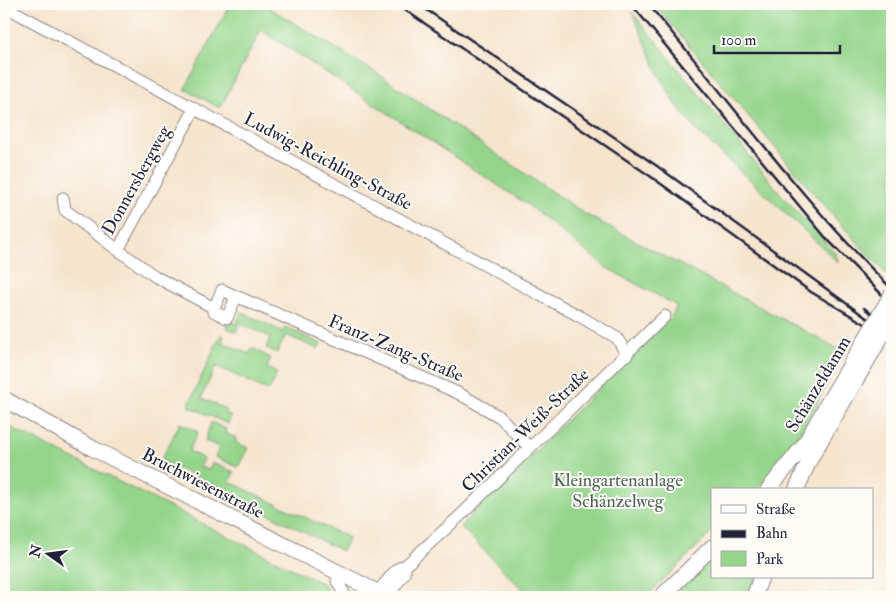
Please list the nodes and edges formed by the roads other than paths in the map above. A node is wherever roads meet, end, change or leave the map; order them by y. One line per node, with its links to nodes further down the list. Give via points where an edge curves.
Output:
1 (4, 6): 2 (street, Ludwig-Reichling-Straße)
2 (194, 110): 4 (street, Donnersbergweg); 10 (street, Ludwig-Reichling-Straße, via 581,317 618,338)
3 (63, 198): 4 (street, Donnersbergweg, via 65,210)
4 (118, 250): 7 (street, via 156,277)
5 (892, 294): 12 (main road, Schänzeldamm, bridge)
6 (236, 297): 7 (street, Franz-Zang-Straße, via 222,290); 7 (street, via 228,318 213,311); 14 (street, Franz-Zang-Straße, via 458,393 500,417)
7 (214, 308)
8 (665, 316): 10 (street, Christian-Weiß-Straße)
9 (892, 318): 12 (main road, Schänzeldamm, bridge)
10 (627, 355): 14 (street, Christian-Weiß-Straße)
11 (4, 399): 20 (main road, Bruchwiesenstraße)
12 (834, 406): 15 (main road, Schänzeldamm); 16 (main road, Schänzeldamm)
13 (4, 408): 19 (main road, Bruchwiesenstraße, via 90,456)
14 (530, 448): 20 (street, Christian-Weiß-Straße, via 397,570)
15 (770, 488)
16 (797, 488)
17 (711, 548): 22 (main road)
18 (762, 578): 23 (main road)
19 (337, 582): 20 (main road, Bruchwiesenstraße); 21 (street)
20 (378, 596)
21 (346, 597)
22 (661, 597)
23 (754, 597)

